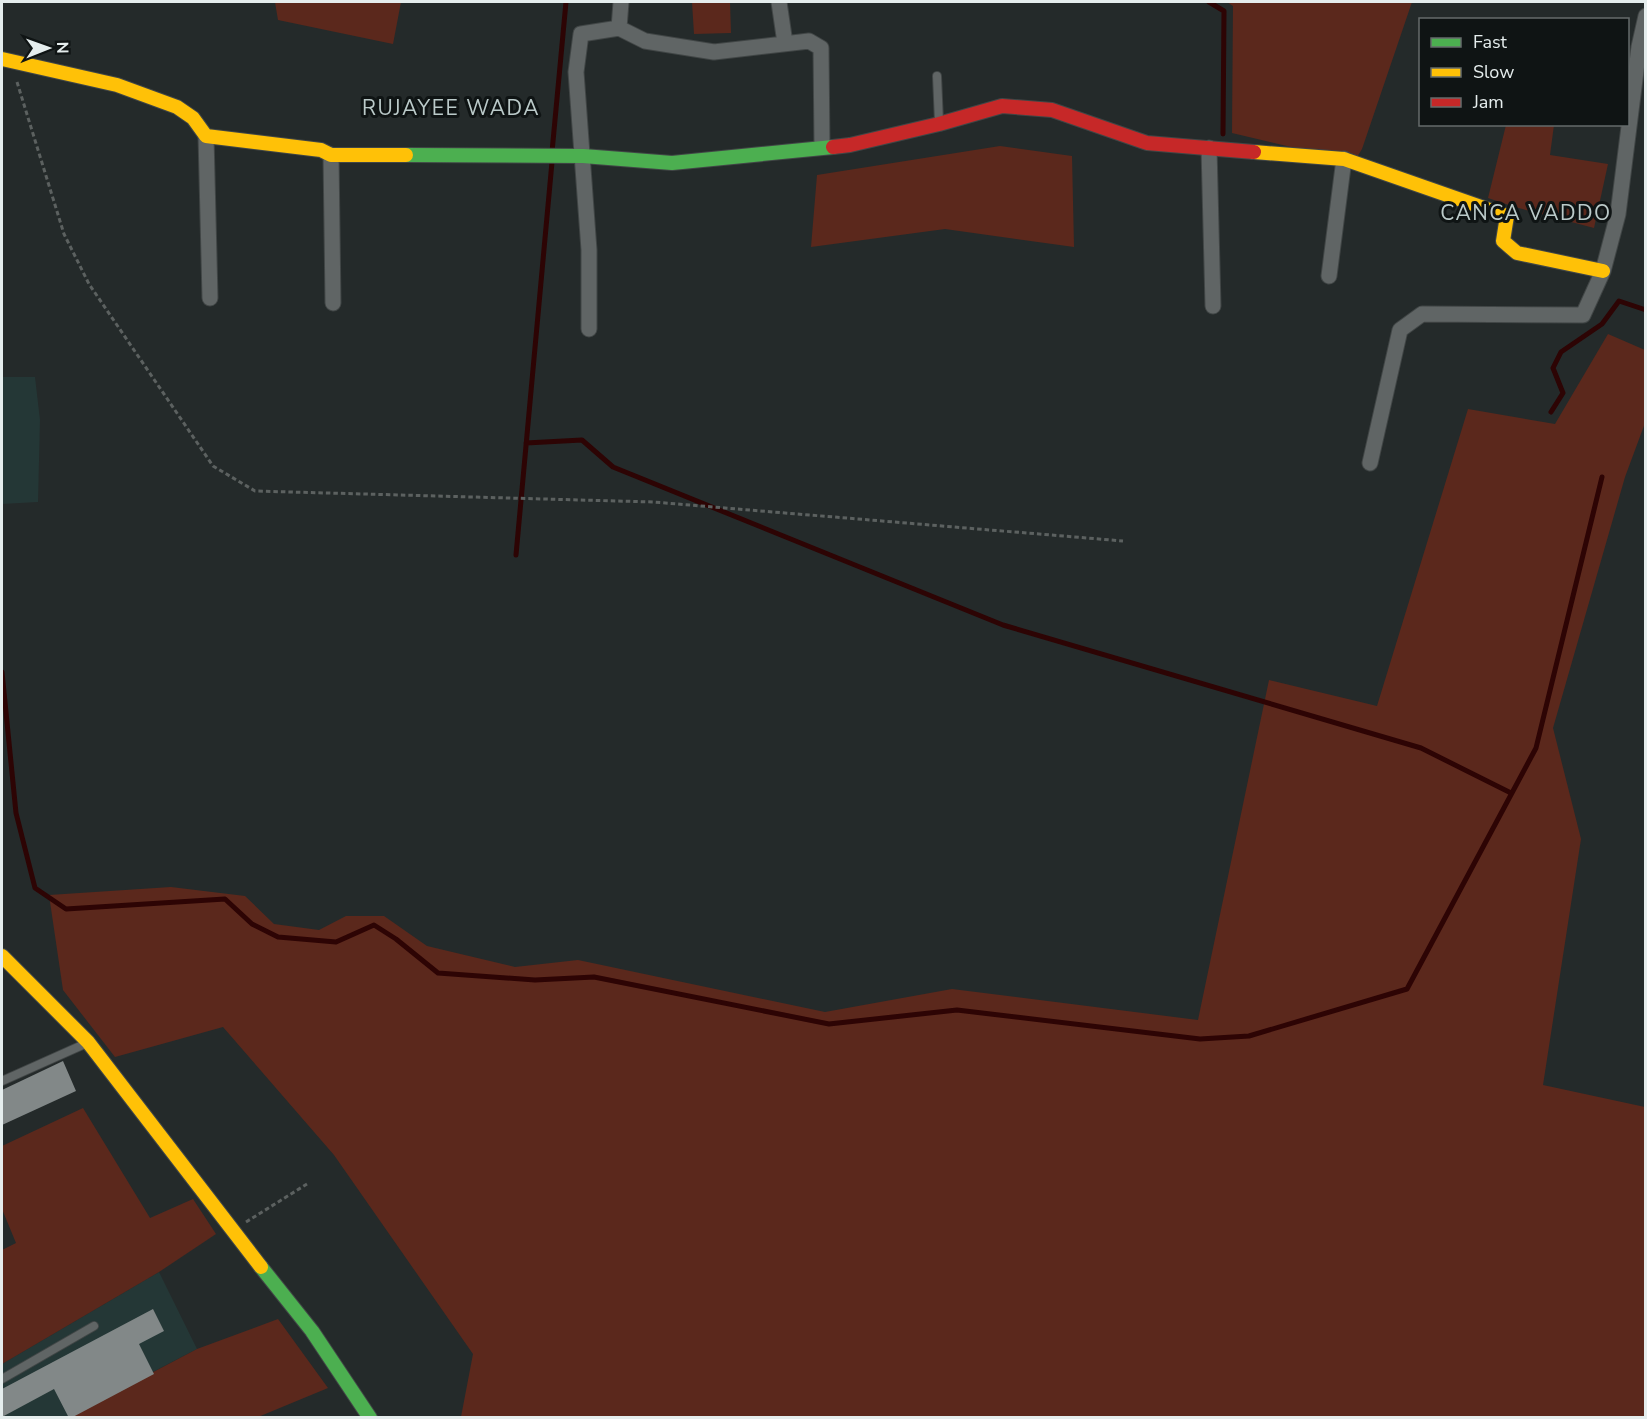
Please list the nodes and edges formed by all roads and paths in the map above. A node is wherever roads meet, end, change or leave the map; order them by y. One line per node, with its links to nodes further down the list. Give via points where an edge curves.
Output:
1 (621, 2): 4 (street)
2 (779, 2): 5 (street)
3 (1646, 16): 15 (street, via 1618,214)
4 (619, 28): 5 (street, via 645,41 714,52); 13 (street, via 581,34 576,72)
5 (785, 43): 10 (street, via 809,40 821,48)
6 (6, 60): 9 (street, via 117,85 177,107 193,118); 22 (path, via 64,234 89,284 213,466 255,491 653,502)
7 (937, 76): 8 (lane)
8 (939, 124): 10 (street, via 850,145); 11 (street, via 1002,106 1052,110 1147,143)
9 (206, 136): 12 (street, via 321,150); 17 (street)
10 (822, 147): 13 (street, via 672,163)
11 (1209, 148): 14 (street); 19 (street)
12 (331, 155): 13 (street); 18 (street)
13 (583, 156): 20 (street)
14 (1344, 159): 15 (street, via 1507,216 1503,241 1517,253); 16 (street)
15 (1603, 271): 21 (street, via 1583,315 1422,314 1400,330)
16 (1329, 276)
17 (210, 298)
18 (333, 303)
19 (1213, 306)
20 (589, 329)
21 (1370, 463)
22 (1123, 540)
23 (2, 956): 24 (street)
24 (88, 1042): 25 (lane); 27 (street)
25 (2, 1081)
26 (308, 1184): 27 (path)
27 (232, 1231): 30 (street, via 312,1331)
28 (94, 1326): 29 (lane)
29 (2, 1379)
30 (370, 1418)

